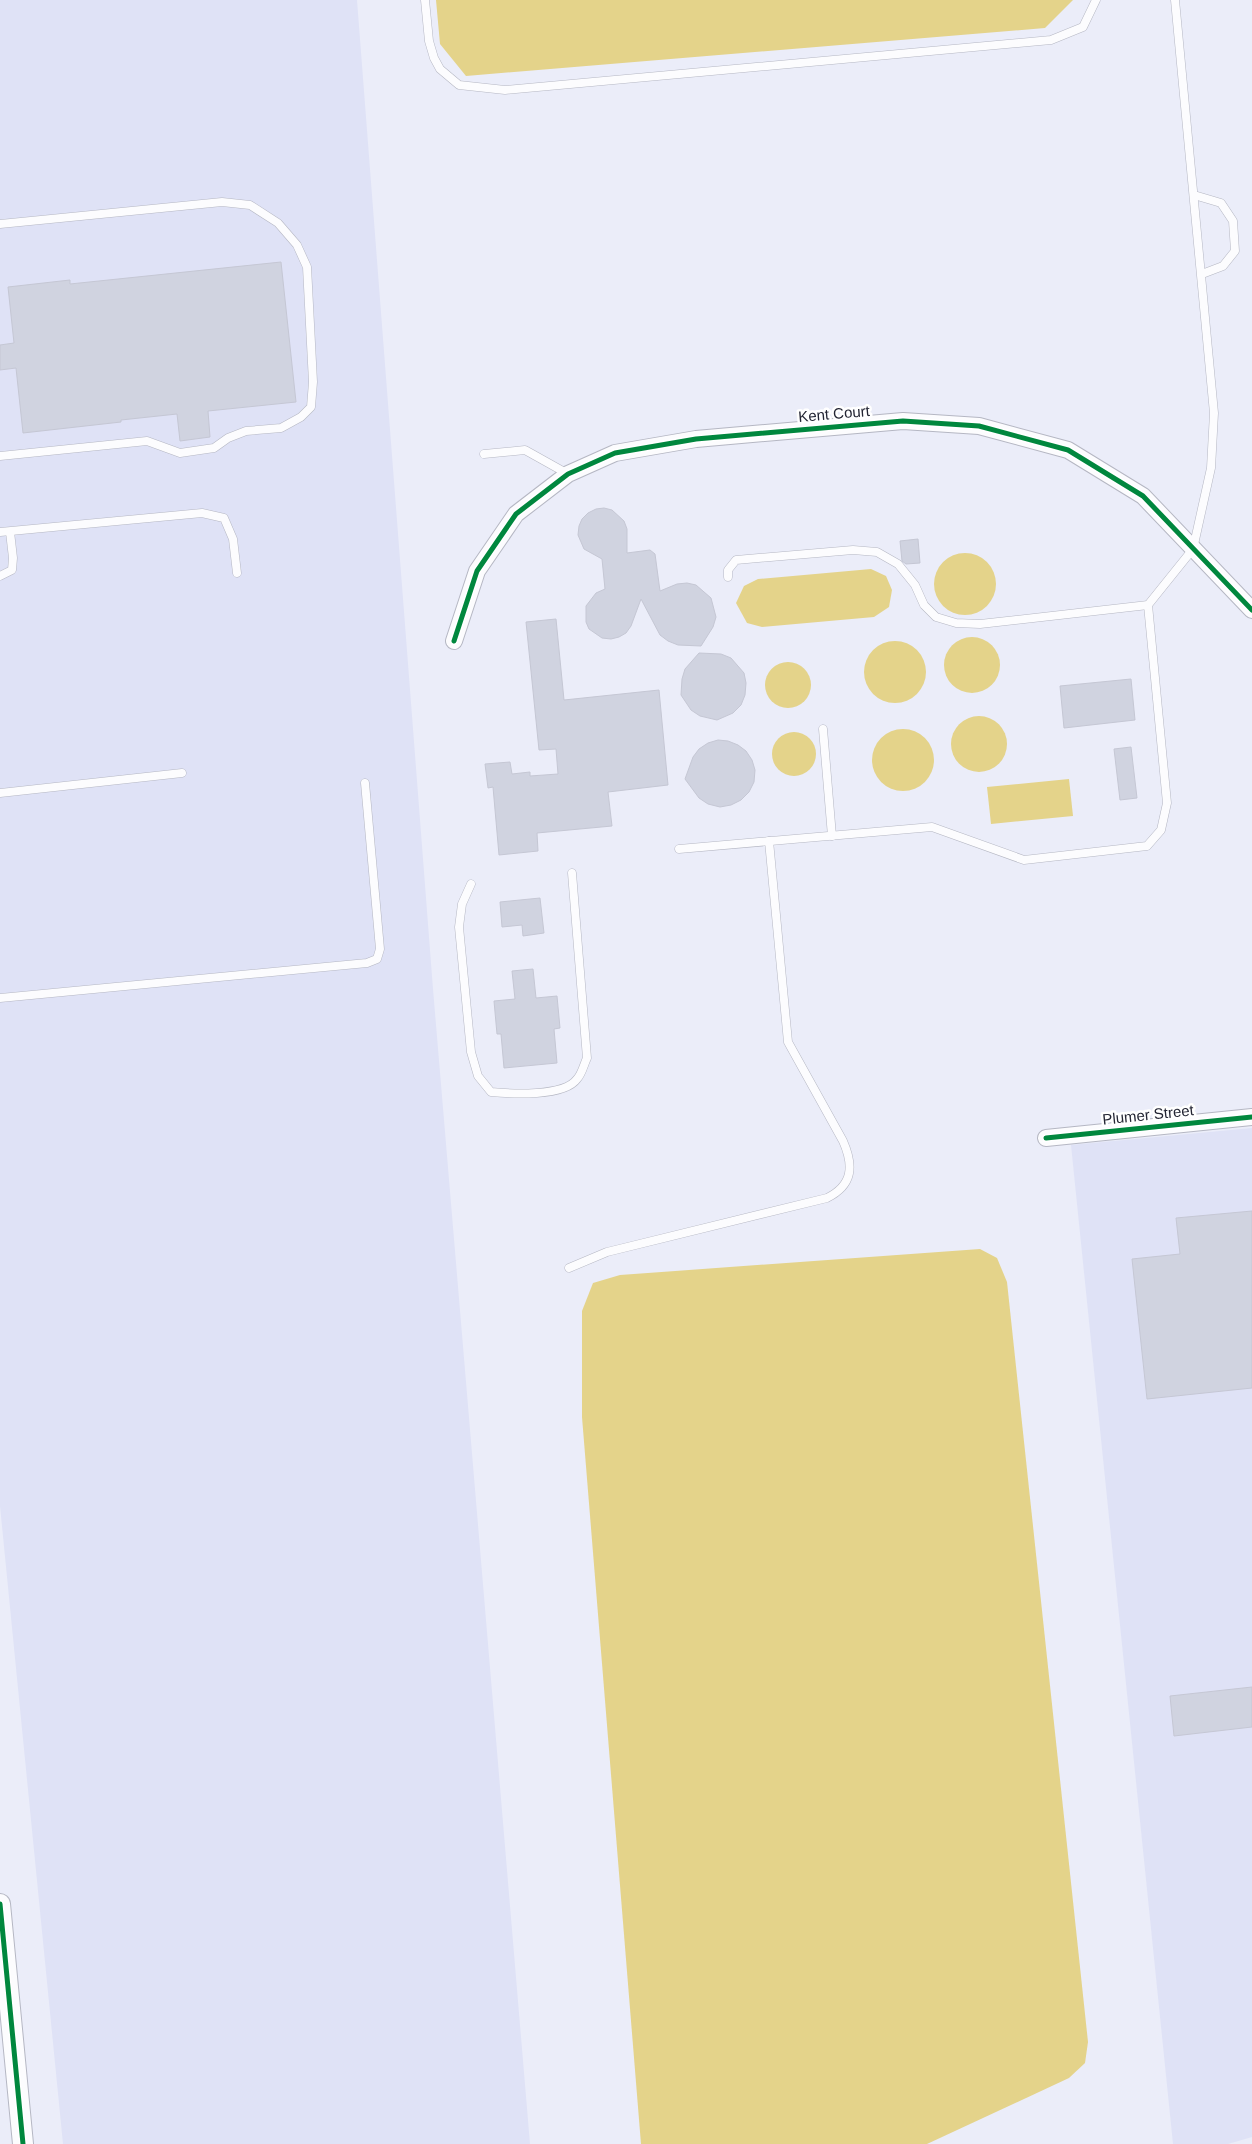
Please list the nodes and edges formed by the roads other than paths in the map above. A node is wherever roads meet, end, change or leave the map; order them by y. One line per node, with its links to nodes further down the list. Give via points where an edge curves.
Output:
1 (425, 0): 2 (lane, via 429,41 440,69 459,85 505,90 1051,40 1083,27)
2 (1096, 0)
3 (1175, 0): 4 (lane)
4 (1194, 195): 6 (lane); 6 (lane, via 1221,203 1233,221 1234,251 1223,266)
5 (0, 224): 8 (lane, via 222,202 250,205 278,223 297,245 307,267 314,382 311,407 301,417 282,428 246,431 214,448 180,453 147,441)
6 (1202, 274): 12 (lane, via 1214,413 1211,468)
7 (484, 454): 9 (lane, via 525,450)
8 (0, 456)
9 (568, 474): 12 (street, Kent Court, via 615,453 696,439 903,421 979,426 1068,450 1143,496); 18 (street, Kent Court, via 516,514 482,563)
10 (0, 532): 11 (lane)
11 (10, 532): 13 (lane, via 202,513 224,518 233,539); 14 (lane, via 12,570)
12 (1193, 549): 16 (lane); 17 (street, Kent Court)
13 (237, 574)
14 (0, 576)
15 (728, 577): 16 (lane, via 728,570 736,560 869,551 898,564 915,584 924,605 936,617 956,623 980,624)
16 (1148, 605): 23 (lane, via 1167,802 1161,830 1147,846 1024,860 932,827)
17 (1252, 610)
18 (454, 641)
19 (823, 730): 23 (lane)
20 (182, 773): 22 (lane)
21 (365, 783): 28 (lane, via 380,949 377,959 367,963)
22 (0, 793)
23 (832, 836): 24 (lane)
24 (769, 841): 25 (lane); 31 (lane, via 788,1042 843,1141 849,1156 849,1175 840,1192 828,1198 607,1252)
25 (679, 849)
26 (572, 873): 27 (lane, via 587,1058 577,1080 559,1090 514,1094 491,1092 478,1076 471,1052 459,927 462,904)
27 (471, 884)
28 (0, 998)
29 (1252, 1117): 30 (street, Plumer Street)
30 (1046, 1138)
31 (569, 1268)
32 (0, 1904): 33 (street)
33 (23, 2144)

